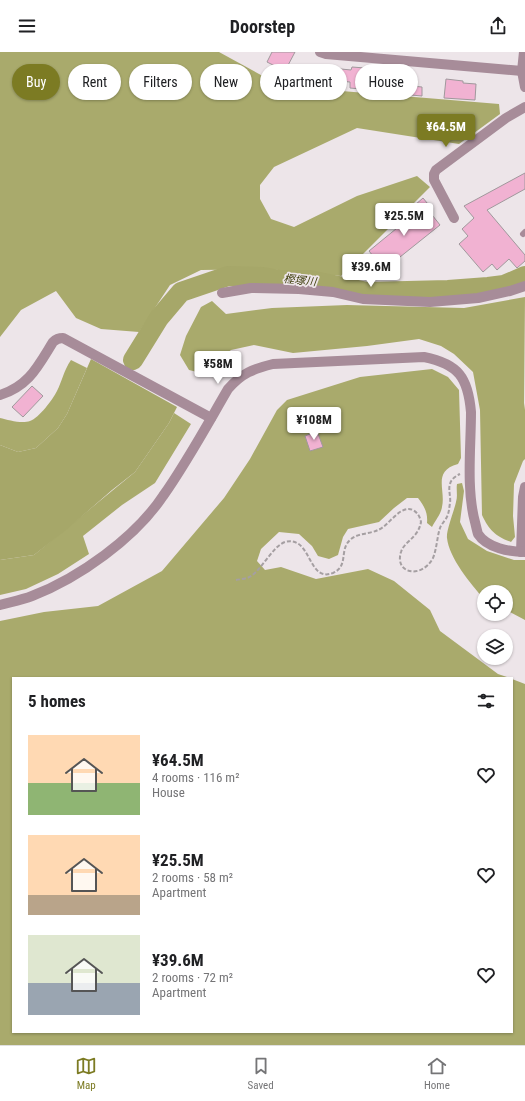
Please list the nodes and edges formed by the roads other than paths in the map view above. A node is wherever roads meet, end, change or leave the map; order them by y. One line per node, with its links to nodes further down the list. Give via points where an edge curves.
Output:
1 (320, 52): 3 (street)
2 (524, 52): 3 (street)
3 (522, 71): 4 (street)
4 (525, 87)
5 (525, 107): 6 (street, via 436,170 434,180)
6 (454, 218)
7 (525, 286): 8 (street, via 478,298 430,302 363,299 333,292 299,289 250,288)
8 (222, 293)
9 (0, 395): 10 (street, via 10,392 32,376 53,342 63,338)
10 (211, 418): 12 (street, via 228,389 238,378 250,371 273,364 416,357 439,360 458,373 466,383 470,397 471,503 478,533 492,546); 13 (street, via 163,497 132,532 99,559 64,581 32,597)
11 (525, 487): 12 (street)
12 (523, 552)
13 (0, 605)

